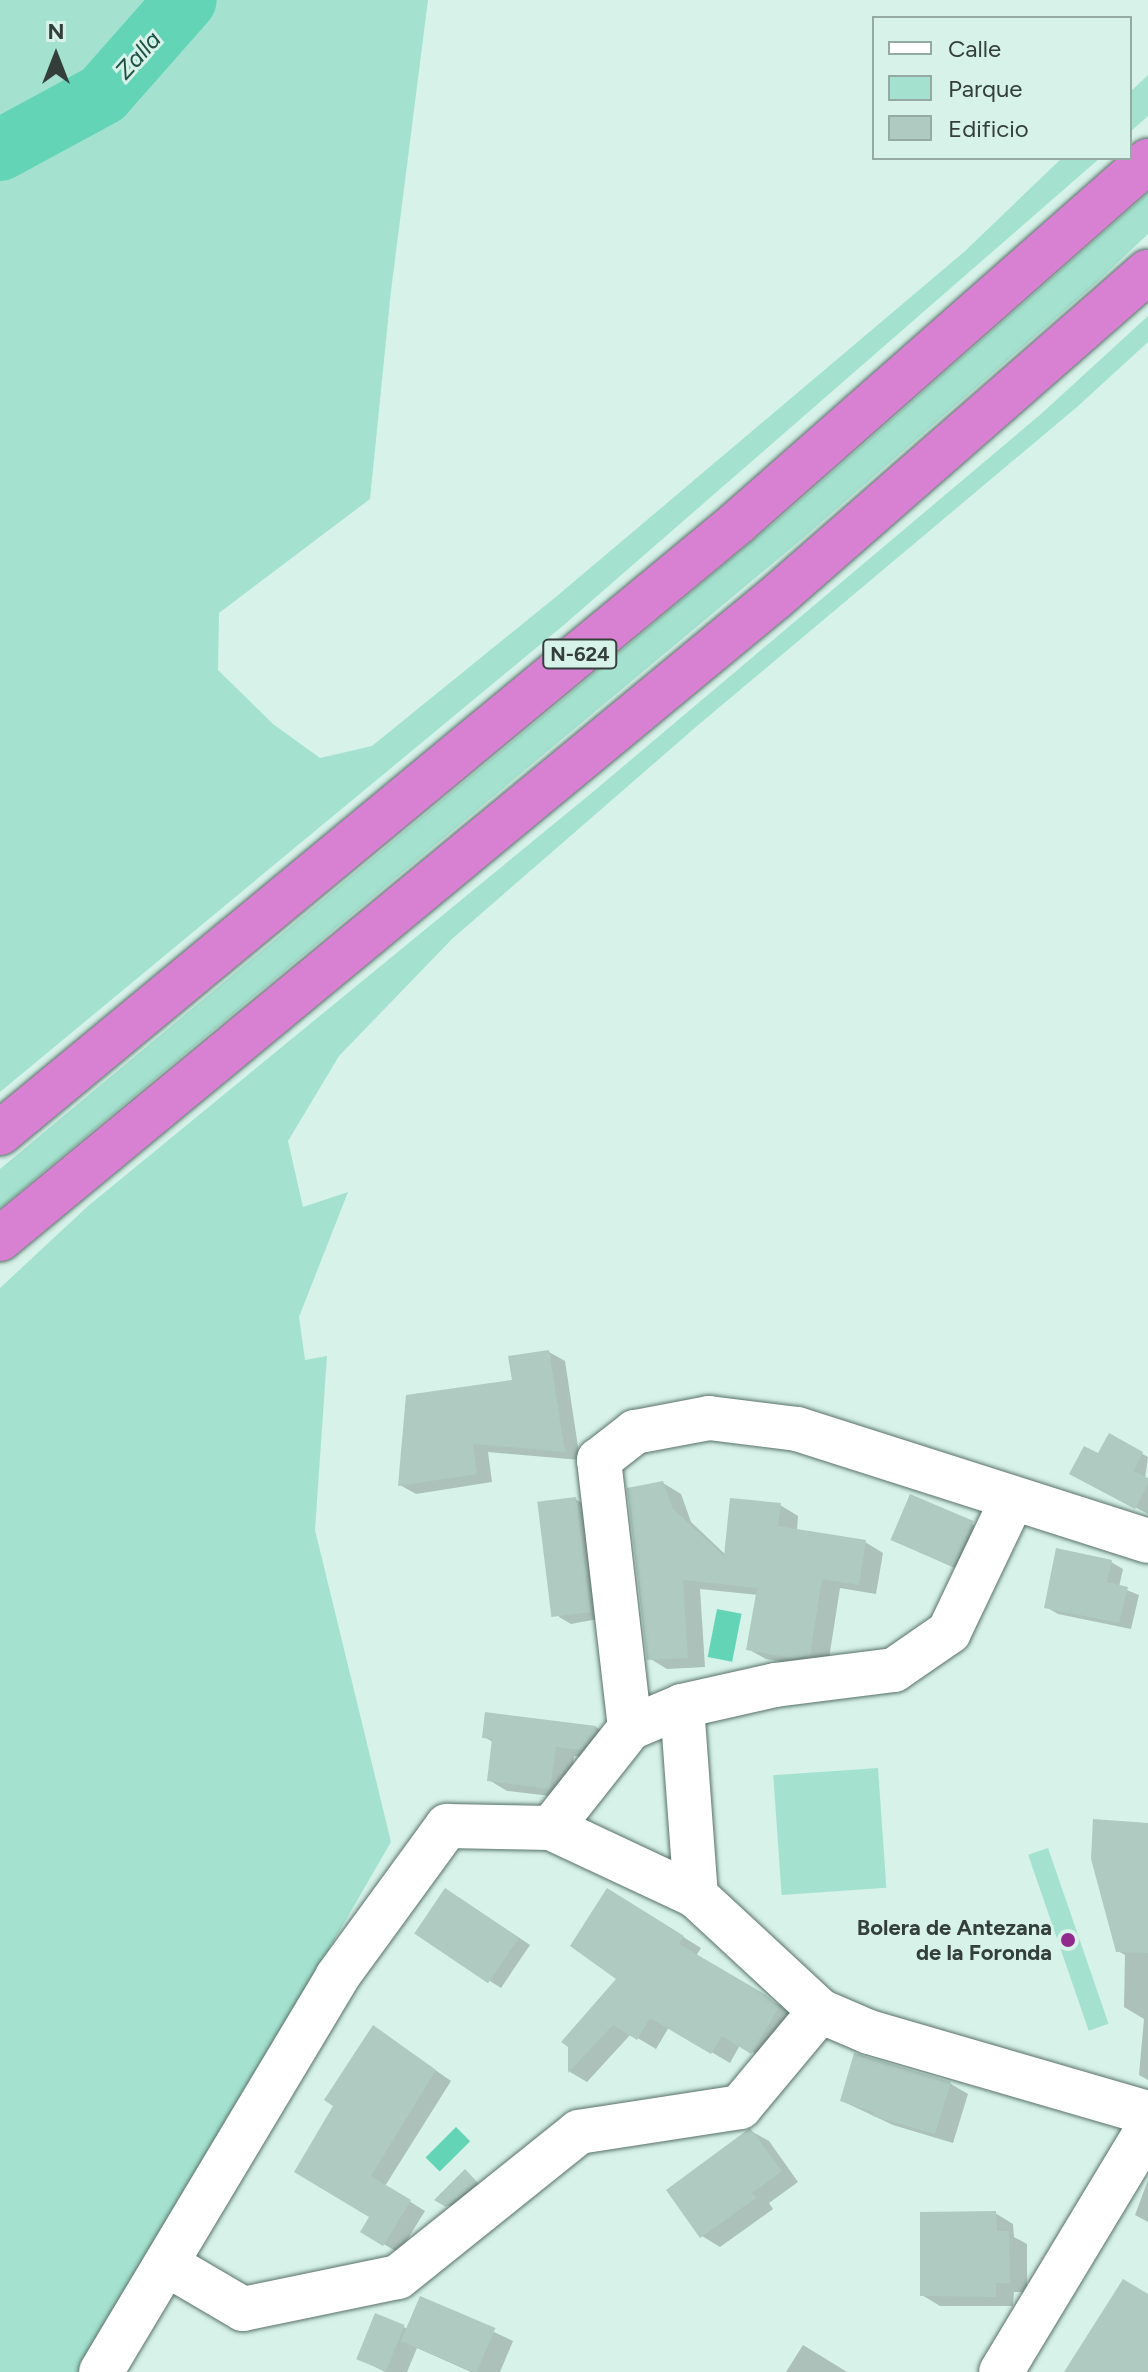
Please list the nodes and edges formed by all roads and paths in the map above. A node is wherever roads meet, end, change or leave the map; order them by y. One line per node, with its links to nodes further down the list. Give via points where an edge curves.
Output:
1 (1148, 161): 3 (highway, N-624, via 737,523)
2 (1148, 272): 4 (highway, via 774,599)
3 (0, 1133)
4 (0, 1239)
5 (1013, 1498): 6 (street); 7 (street, via 949,1632 894,1670 775,1685); 8 (street, via 797,1429 709,1418 635,1432 599,1460)
6 (1148, 1541)
7 (682, 1706): 8 (street); 10 (street)
8 (630, 1728): 9 (street)
9 (551, 1828): 10 (street); 14 (street, via 447,1826 337,1977)
10 (696, 1896): 11 (street)
11 (820, 2011): 12 (street, via 869,2032); 14 (street, via 740,2107 579,2132 398,2277 243,2309)
12 (1148, 2113)
13 (1148, 2128): 16 (street)
14 (168, 2265): 15 (street)
15 (101, 2372)
16 (1001, 2372)

